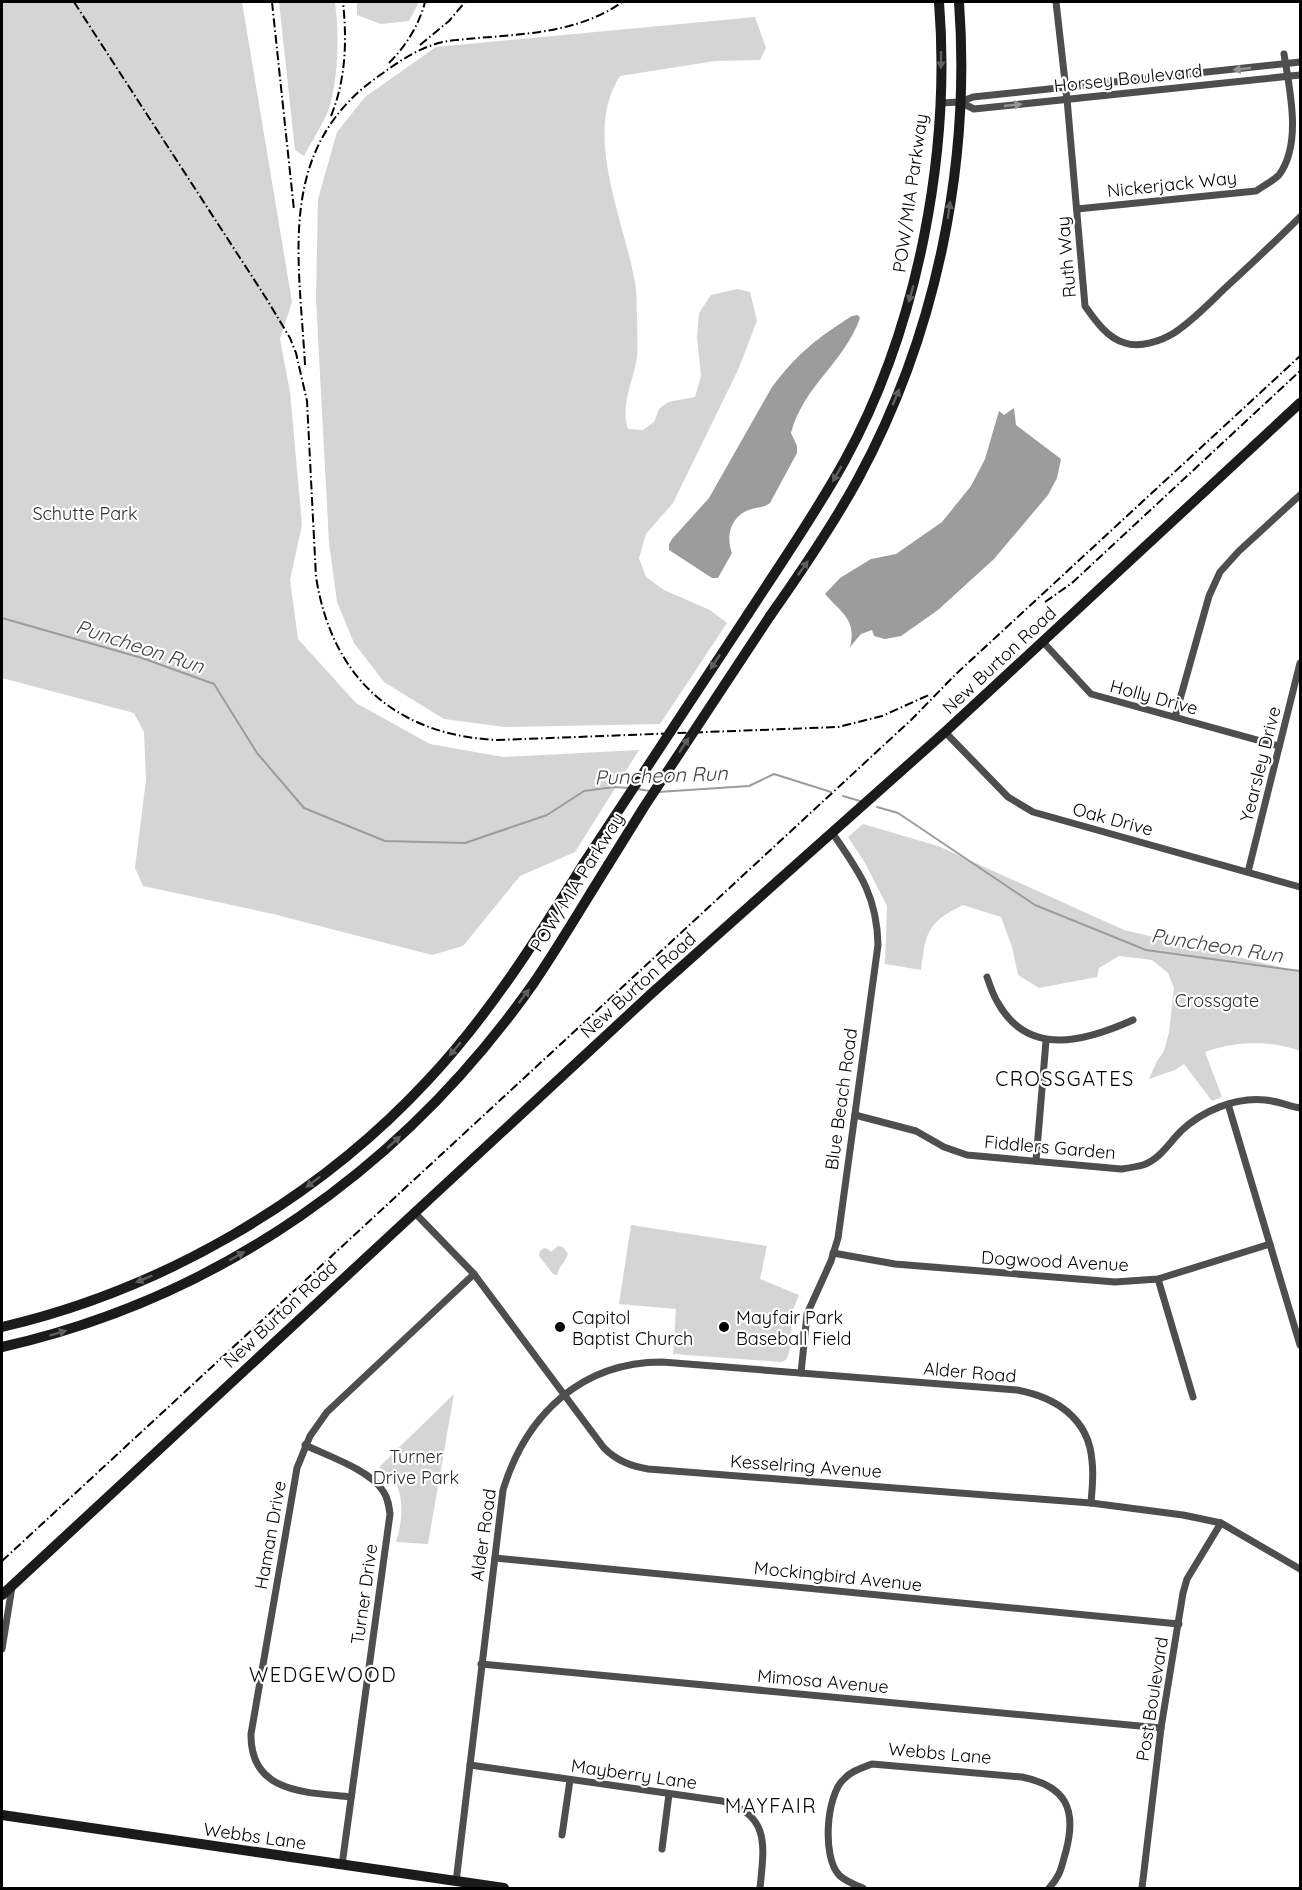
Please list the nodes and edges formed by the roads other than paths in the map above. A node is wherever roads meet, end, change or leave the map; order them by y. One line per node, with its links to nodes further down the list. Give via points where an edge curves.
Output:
1 (939, 2): 12 (main road, POW/MIA Parkway, one-way to 12)
2 (958, 2): 11 (main road, POW/MIA Parkway)
3 (1056, 2): 9 (street, Ruth Way)
4 (1284, 54): 6 (street)
5 (1300, 62): 6 (street, Horsey Boulevard)
6 (1286, 64): 8 (street); 9 (street, Horsey Boulevard, one-way to 9)
7 (1300, 75): 8 (street, Horsey Boulevard)
8 (1289, 76): 10 (street, Horsey Boulevard); 13 (street, Nickerjack Way, via 1292,156 1278,176 1256,191)
9 (1066, 87): 10 (street, Ruth Way); 11 (street, Horsey Boulevard, via 973,97)
10 (1067, 99): 11 (street, Horsey Boulevard, one-way to 10, via 974,109); 13 (street, Ruth Way)
11 (960, 102): 12 (street, Horsey Boulevard); 39 (main road, POW/MIA Parkway, one-way to 11, bridge, via 81,1326 154,1298 235,1258 320,1204 427,1111 466,1069 533,984 859,478 906,374 923,323 946,226)
12 (940, 103): 37 (main road, POW/MIA Parkway, one-way to 37, bridge, via 934,173 913,286 874,400 846,458 818,508 496,997 428,1080 397,1111 348,1155 273,1211 192,1258 111,1293)
13 (1077, 209): 14 (street, Ruth Way, via 1085,306 1111,335 1125,343 1144,344 1174,333)
14 (1300, 217)
15 (1300, 403): 17 (main road, New Burton Road)
16 (1300, 495): 19 (street, via 1220,572 1209,596)
17 (1043, 642): 19 (street, Holly Drive, via 1091,694); 20 (main road, New Burton Road)
18 (1300, 663): 21 (street, Yearsley Drive)
19 (1175, 717): 21 (street, Holly Drive)
20 (945, 732): 22 (main road, New Burton Road); 23 (street, Oak Drive, via 1026,809)
21 (1279, 746): 23 (street, Yearsley Drive)
22 (833, 834): 30 (street, Blue Beach Road, via 861,875 878,931); 32 (main road, New Burton Road, via 652,993)
23 (1248, 872): 24 (street, Oak Drive)
24 (1300, 887)
25 (987, 977): 27 (street, via 998,1003 1016,1026)
26 (1133, 1020): 27 (street, via 1089,1036)
27 (1046, 1041): 31 (street)
28 (1228, 1104): 29 (street, Fiddlers Garden, via 1267,1100); 31 (street, Fiddlers Garden, via 1201,1115 1161,1154 1145,1164 1121,1169); 33 (street)
29 (1300, 1108)
30 (855, 1114): 31 (street, Fiddlers Garden, via 916,1131 967,1155); 34 (street, Blue Beach Road)
31 (1036, 1161)
32 (414, 1212): 35 (street, Kesselring Avenue); 48 (main road, New Burton Road)
33 (1270, 1244): 36 (street, Dogwood Avenue); 38 (street)
34 (833, 1253): 36 (street, Dogwood Avenue, via 895,1264 1017,1275 1115,1282); 40 (street, Blue Beach Road, via 807,1314)
35 (474, 1274): 41 (street, Kesselring Avenue); 43 (street, Haman Drive, via 327,1412)
36 (1158, 1279): 42 (street)
37 (2, 1327)
38 (1300, 1345)
39 (2, 1347)
40 (801, 1372): 41 (street, Alder Road, via 642,1362 591,1377); 44 (street, Alder Road, via 1017,1390 1045,1397 1065,1409 1086,1436 1092,1459)
41 (565, 1395): 44 (street, Kesselring Avenue, via 610,1454 635,1467); 46 (street, Alder Road, via 535,1424 510,1470 503,1490)
42 (1192, 1397)
43 (305, 1445): 57 (street, Turner Drive, via 376,1482 384,1492 390,1514); 57 (street, Haman Drive, via 290,1506 251,1734 252,1753 262,1772 283,1787)
44 (1091, 1503): 45 (street, Kesselring Avenue)
45 (1221, 1523): 47 (street, Kesselring Avenue); 50 (street, Post Boulevard, via 1187,1579)
46 (495, 1558): 50 (street, Mockingbird Avenue); 52 (street, Alder Road)
47 (1300, 1569)
48 (12, 1585): 49 (main road, New Burton Road); 51 (street)
49 (2, 1595)
50 (1179, 1624): 53 (street, Post Boulevard)
51 (2, 1649)
52 (481, 1664): 53 (street, Mimosa Avenue); 54 (street, Alder Road)
53 (1161, 1728): 67 (street, Post Boulevard)
54 (470, 1765): 55 (street, Mayberry Lane); 62 (street, Alder Road)
55 (570, 1780): 56 (street, Mayberry Lane); 59 (street)
56 (669, 1794): 60 (street); 64 (street, Mayberry Lane, via 722,1801 756,1820 763,1849)
57 (351, 1797): 61 (street, Turner Drive)
58 (2, 1815): 61 (main road, Webbs Lane)
59 (562, 1835)
60 (662, 1849)
61 (342, 1865): 62 (main road, Webbs Lane)
62 (456, 1882): 63 (main road, Webbs Lane)
63 (504, 1888)
64 (760, 1888)
65 (863, 1888): 66 (street, Webbs Lane, via 839,1875 828,1846 834,1793 843,1779 872,1764 1022,1777 1042,1781 1055,1790 1066,1803 1070,1824 1059,1878)
66 (1049, 1888)
67 (1142, 1888)

